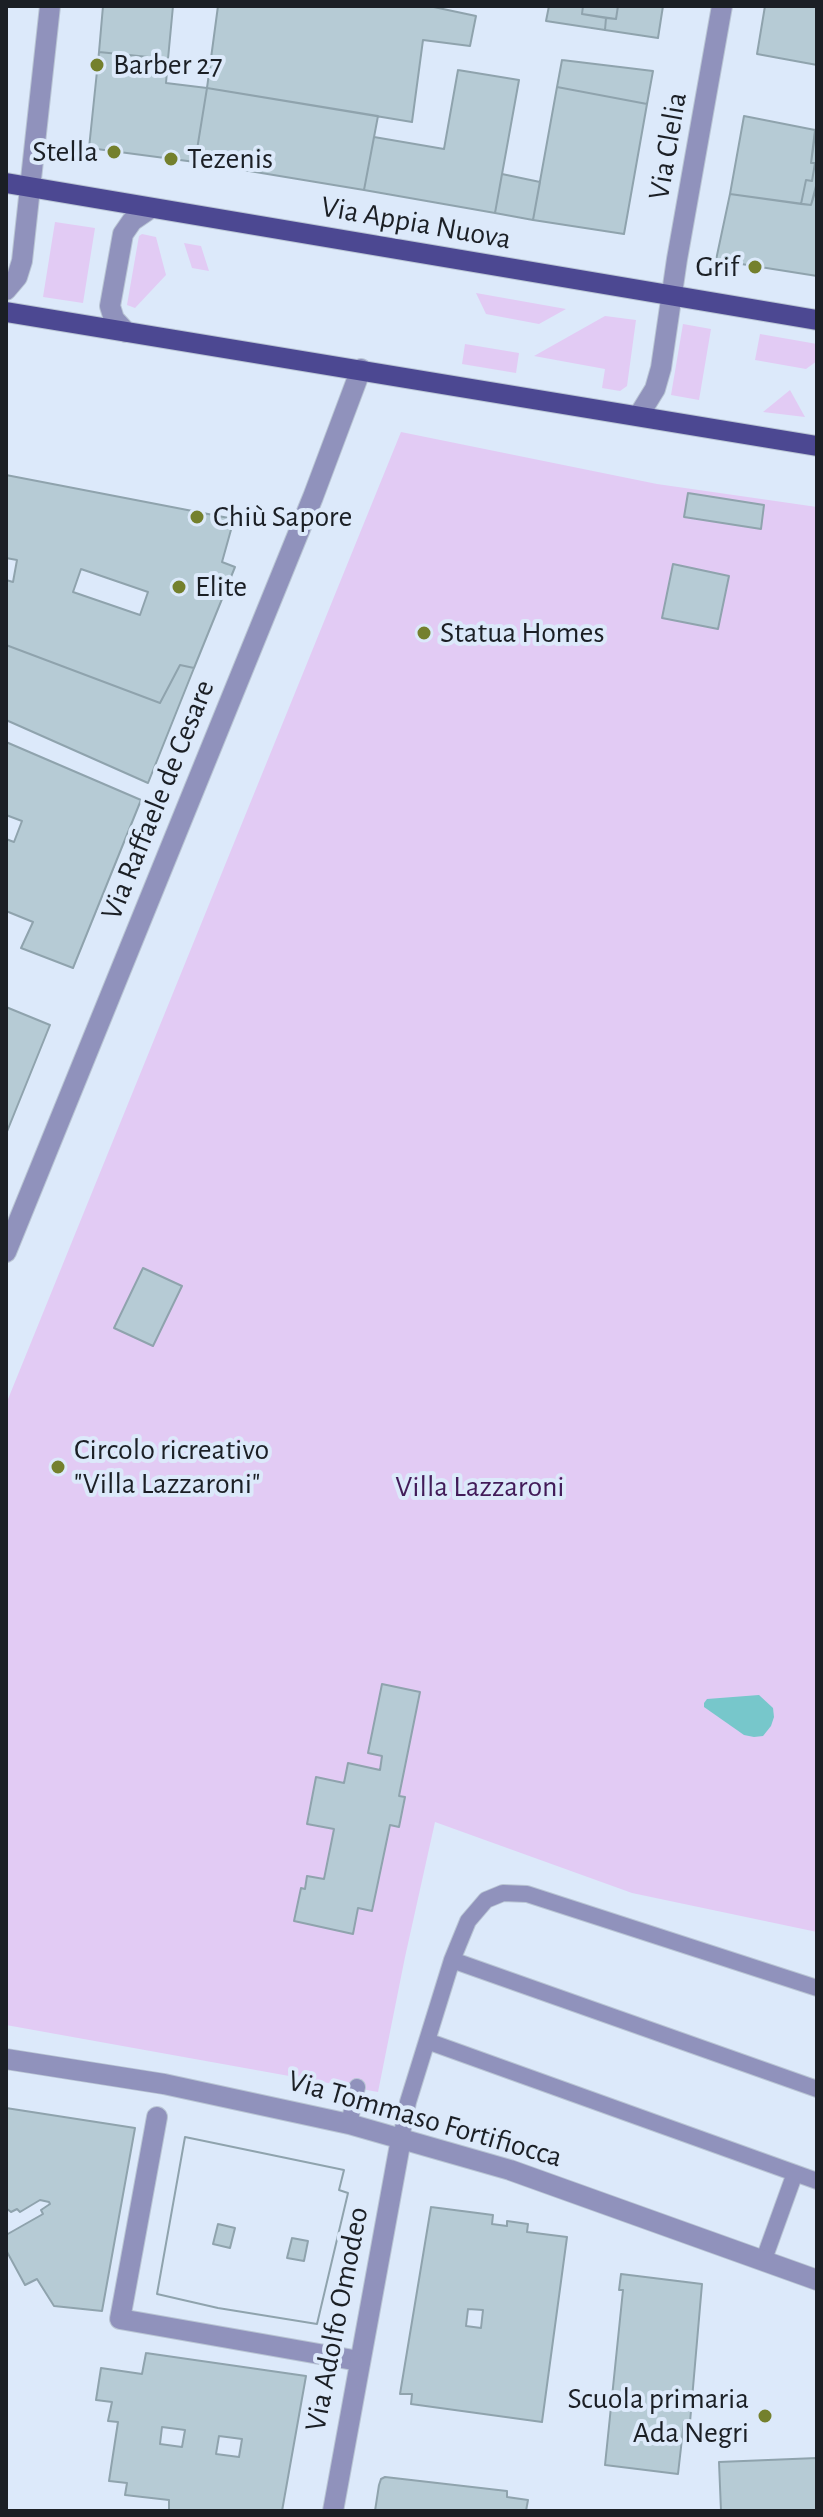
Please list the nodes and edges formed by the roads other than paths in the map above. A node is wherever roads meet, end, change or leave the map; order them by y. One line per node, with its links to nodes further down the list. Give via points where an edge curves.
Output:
1 (50, 6): 4 (street)
2 (722, 6): 7 (street, Via Clelia)
3 (6, 183): 4 (main road, Via Appia Nuova)
4 (31, 188): 5 (main road, Via Appia Nuova); 6 (street, via 20,269)
5 (151, 208): 7 (main road, Via Appia Nuova); 10 (street, via 127,227 120,247 110,306)
6 (6, 290)
7 (671, 296): 9 (main road, Via Appia Nuova); 12 (street, Via Clelia, via 658,379)
8 (6, 312): 10 (main road)
9 (817, 320)
10 (126, 332): 11 (main road)
11 (361, 369): 12 (main road); 14 (street, Via Raffaele de Cesare)
12 (639, 415): 13 (main road)
13 (817, 446)
14 (6, 1252)
15 (452, 1960): 16 (lane, via 468,1921 486,1900 503,1893 527,1894); 17 (lane); 20 (lane)
16 (817, 1988)
17 (427, 2041): 23 (lane); 24 (lane)
18 (6, 2059): 21 (street, Via Tommaso Fortifiocca, via 164,2084)
19 (357, 2087): 21 (lane)
20 (817, 2089)
21 (349, 2124): 23 (street, Via Tommaso Fortifiocca)
22 (156, 2125): 28 (street, via 120,2319)
23 (401, 2139): 26 (street, Via Tommaso Fortifiocca, via 497,2166); 28 (street, Via Adolfo Omodeo)
24 (795, 2173): 25 (lane); 26 (lane)
25 (817, 2181)
26 (764, 2259): 27 (street, Via Tommaso Fortifiocca)
27 (817, 2280)
28 (359, 2361): 29 (street, Via Adolfo Omodeo)
29 (333, 2511)

